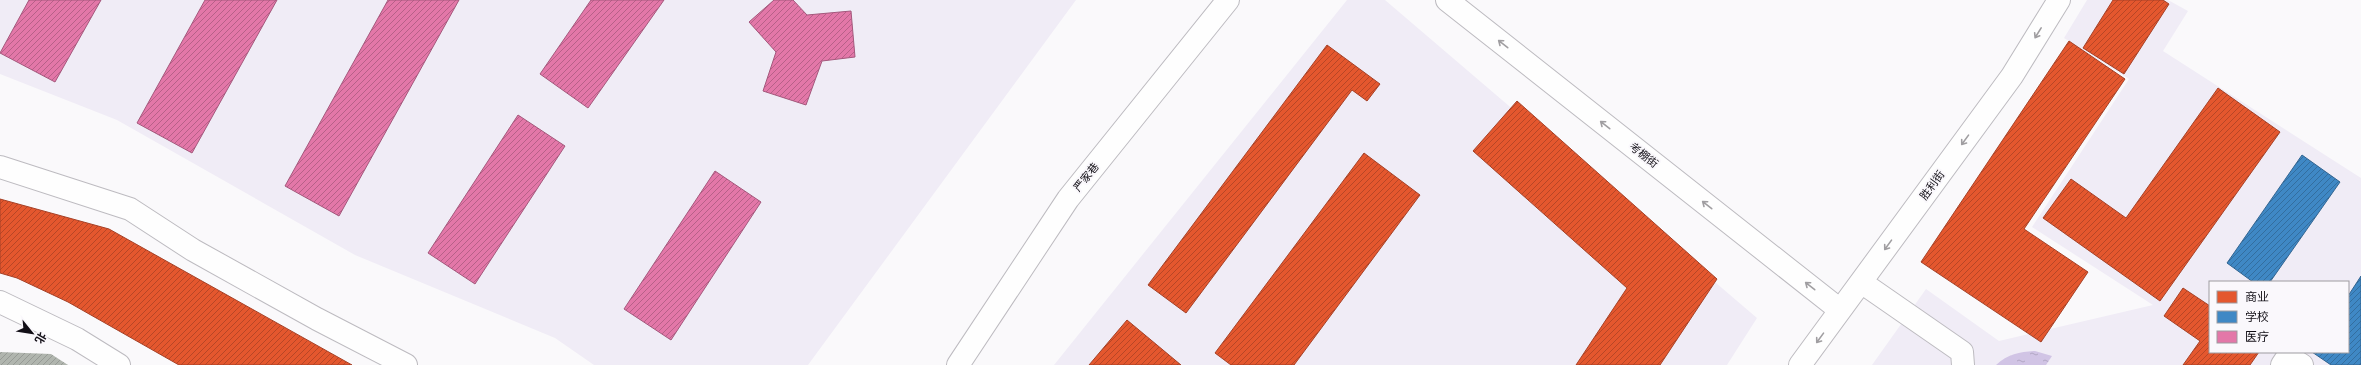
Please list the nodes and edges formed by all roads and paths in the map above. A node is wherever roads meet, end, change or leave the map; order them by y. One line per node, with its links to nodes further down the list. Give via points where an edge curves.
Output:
1 (1228, 0): 10 (street, 严家巷, via 1068,199)
2 (1447, 0): 7 (street, 考棚街, one-way to 2)
3 (2059, 0): 5 (street, 胜利街, one-way to 5, via 2012,76)
4 (0, 167): 9 (street, via 130,209 193,250)
5 (1861, 282): 7 (street, 胜利街); 12 (street, via 1962,352)
6 (0, 302): 8 (street, via 77,339)
7 (1840, 310): 11 (street, 胜利街, one-way to 11)
8 (119, 365)
9 (406, 365)
10 (958, 365)
11 (1800, 365)
12 (1963, 365)
13 (2282, 365): 14 (street, via 2288,356)
14 (2302, 365)

